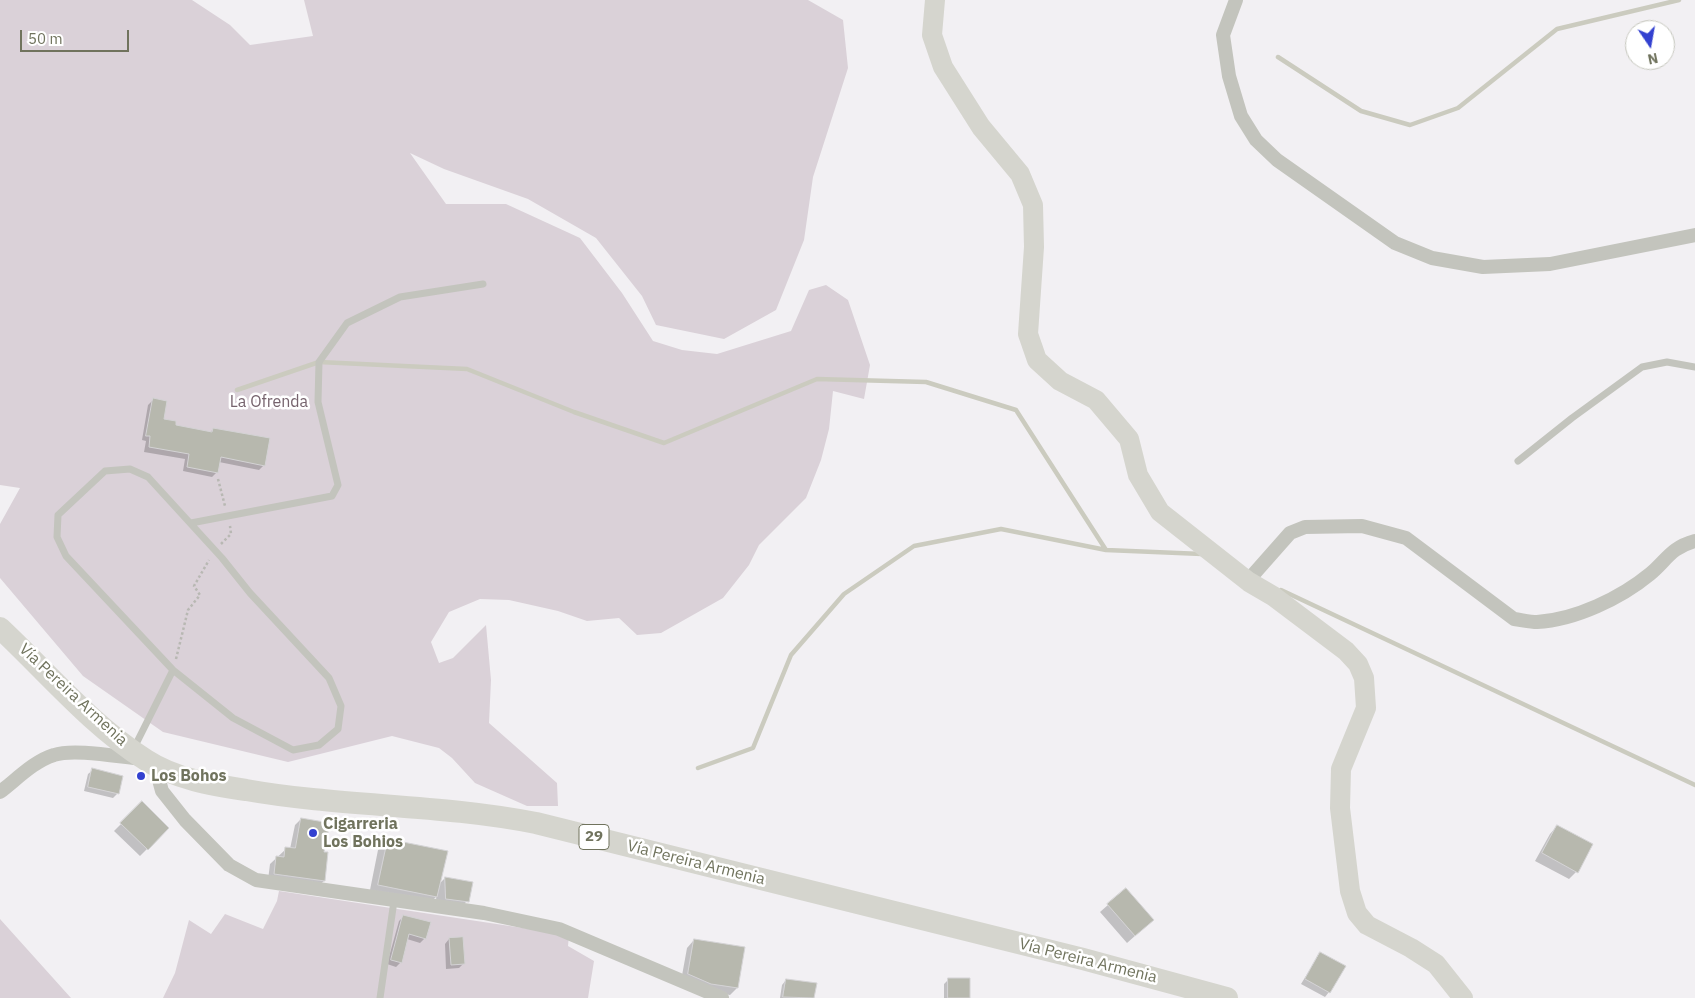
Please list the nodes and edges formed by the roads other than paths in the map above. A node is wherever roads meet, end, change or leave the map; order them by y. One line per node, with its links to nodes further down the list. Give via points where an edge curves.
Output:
1 (935, 0): 9 (street, via 932,35 943,67 981,126 1020,174 1033,205 1034,247 1028,334 1037,360 1060,381 1096,400 1129,439 1138,475 1160,512)
2 (1236, 0): 3 (street, via 1223,35 1228,76 1241,116 1256,140 1277,160 1395,243 1432,258 1483,267 1550,264)
3 (1695, 235)
4 (483, 284): 7 (lane, via 400,297 347,323 319,362 318,402 338,485 332,496)
5 (1695, 367): 6 (lane, via 1667,362 1642,367)
6 (1518, 461)
7 (191, 523): 11 (lane, via 148,476 130,469 105,471 58,515 57,537 66,556); 11 (lane, via 329,678 341,706 338,729 319,745 293,750 233,718)
8 (1695, 541): 9 (street, via 1669,553 1652,572 1610,601 1562,618 1536,622 1514,619 1406,538 1362,526 1305,527 1290,533)
9 (1249, 582): 18 (street, via 1273,596 1346,651 1358,664 1364,678 1366,708 1341,769 1340,808 1350,891 1357,913 1368,925 1436,964)
10 (0, 628): 12 (main road, Vía Pereira Armenia / 29, via 104,728)
11 (173, 670): 12 (lane)
12 (147, 759): 13 (street, via 73,752 53,755); 14 (street, via 162,791 184,820 230,865 256,880); 17 (main road, Vía Pereira Armenia / 29, via 210,784 271,794 477,814 536,823)
13 (0, 792)
14 (394, 901): 15 (lane); 16 (street, via 484,913 559,929)
15 (380, 998)
16 (722, 998)
17 (1227, 998)
18 (1462, 998)

